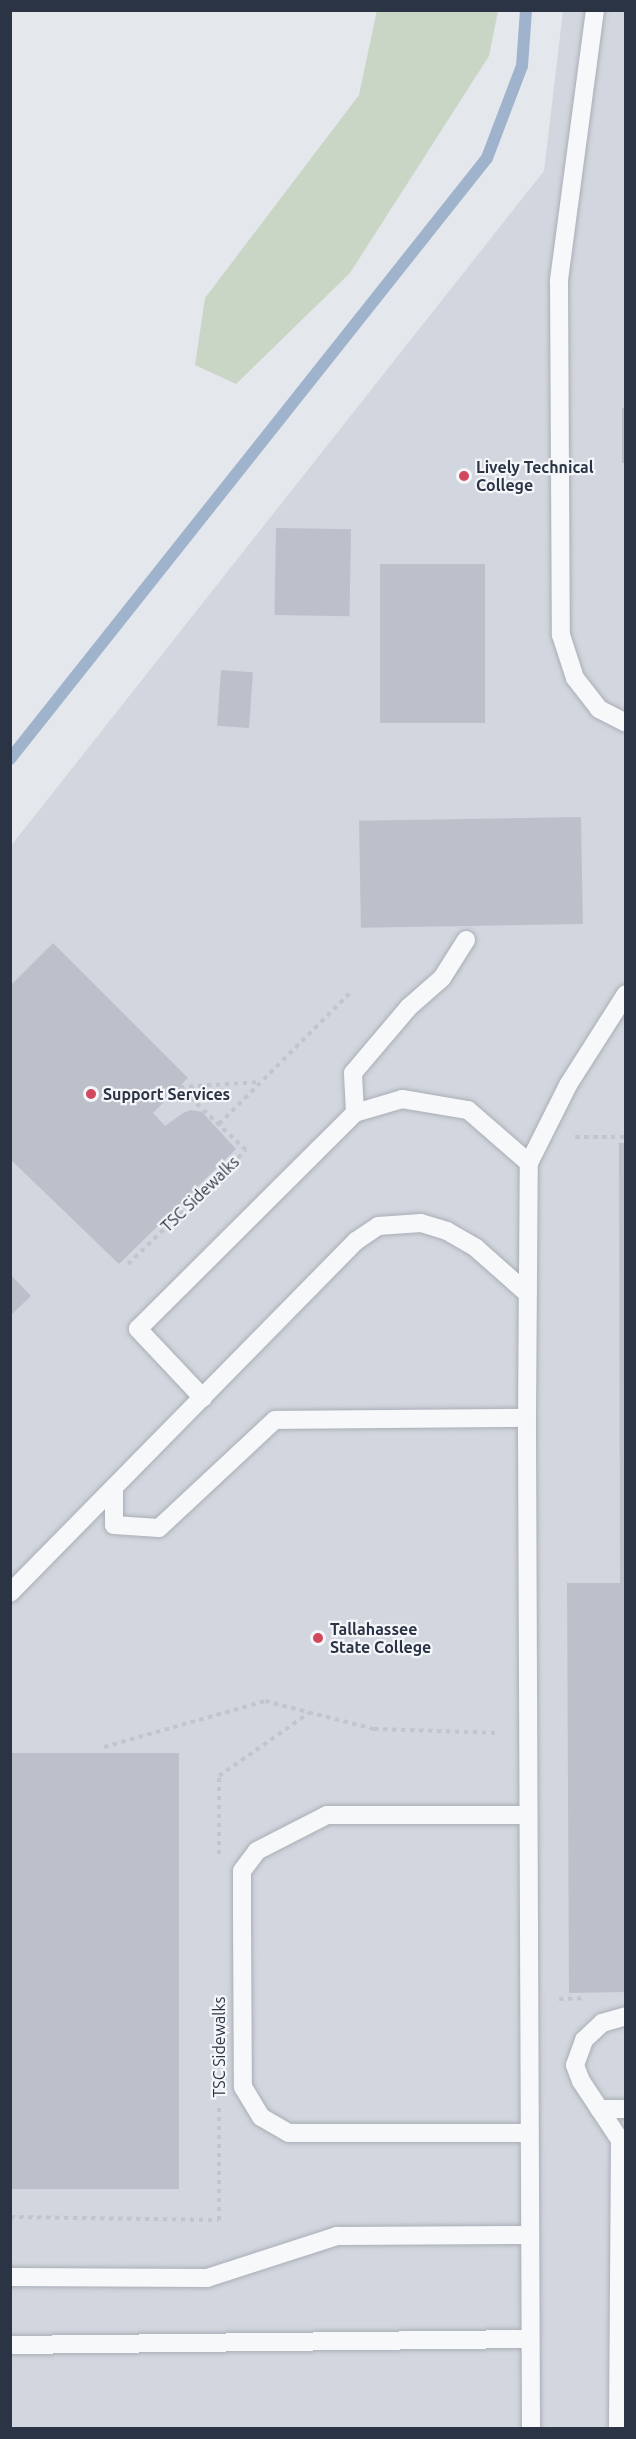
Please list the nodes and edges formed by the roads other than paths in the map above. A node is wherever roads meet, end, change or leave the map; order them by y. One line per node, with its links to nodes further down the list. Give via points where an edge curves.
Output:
1 (595, 10): 2 (lane, via 559,280 561,635 575,678 599,710)
2 (626, 723)
3 (466, 940): 5 (lane, via 442,978 409,1007 353,1073)
4 (626, 994): 6 (lane, via 568,1085)
5 (355, 1113): 6 (lane, via 402,1100 468,1110); 8 (lane, via 138,1329)
6 (529, 1163): 7 (lane)
7 (528, 1294): 8 (lane, via 476,1248 447,1231 421,1223 378,1226 357,1241); 9 (lane)
8 (202, 1398): 10 (lane)
9 (526, 1418): 10 (lane, via 275,1420 159,1528 114,1525); 12 (lane)
10 (114, 1488): 11 (lane)
11 (10, 1593)
12 (528, 1815): 16 (lane); 16 (lane, via 327,1815 257,1851 242,1871 242,1929 243,2087 261,2116 290,2133)
13 (626, 2016): 14 (lane, via 602,2023 584,2040 575,2065)
14 (599, 2109): 15 (lane); 22 (lane, via 620,2140)
15 (626, 2109)
16 (529, 2133): 17 (lane)
17 (529, 2235): 18 (lane, via 337,2236 207,2278); 19 (lane)
18 (10, 2277)
19 (530, 2339): 20 (lane); 21 (lane)
20 (10, 2345)
21 (531, 2428)
22 (618, 2428)

